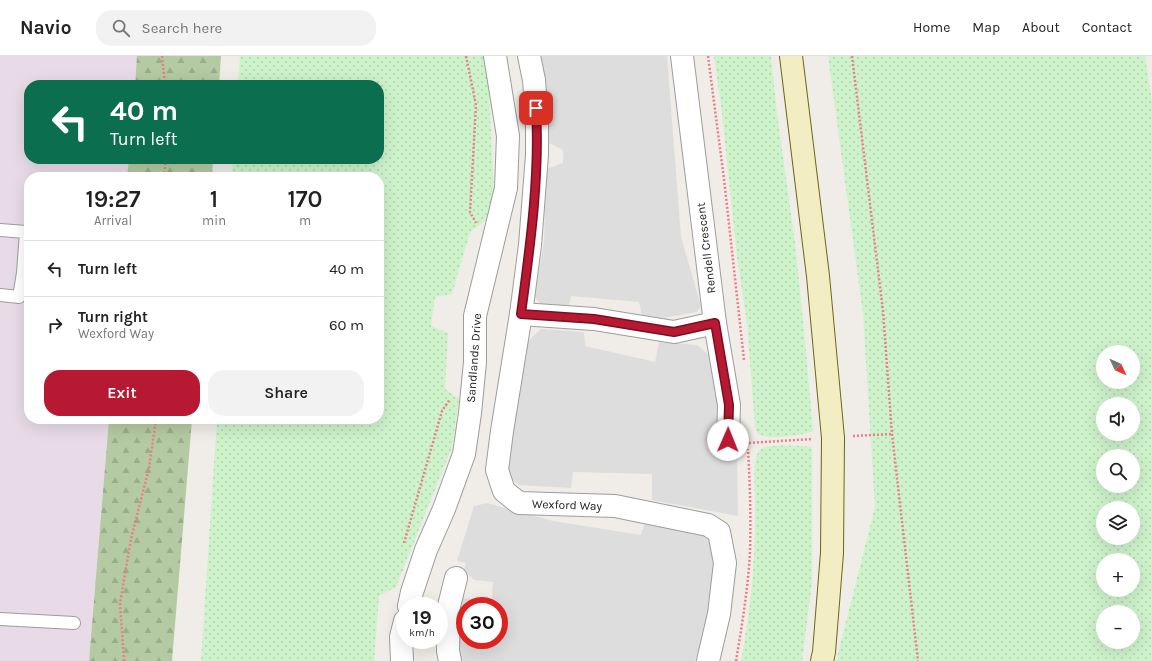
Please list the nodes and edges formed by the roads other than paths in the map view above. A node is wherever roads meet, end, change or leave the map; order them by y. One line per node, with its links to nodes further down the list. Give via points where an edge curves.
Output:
1 (495, 56): 13 (street, Sandlands Drive, via 508,136 506,188 475,316 475,362 464,454 426,550)
2 (528, 56): 9 (street, Wexford Way, via 534,80 537,122 545,155)
3 (682, 56): 10 (street, Rendell Crescent)
4 (791, 56): 20 (main road, via 818,276 833,438 832,553)
5 (0, 230): 6 (lane)
6 (24, 232)
7 (24, 259): 8 (lane, via 19,296)
8 (0, 295)
9 (521, 314): 10 (street, via 594,319 674,332); 19 (street, Wexford Way, via 497,470 504,491 519,503 615,506 708,525 719,532 725,563 720,614)
10 (715, 323): 11 (street, Rendell Crescent, via 729,405)
11 (728, 440)
12 (456, 578): 18 (street, via 449,606)
13 (411, 597)
14 (0, 620): 15 (lane)
15 (74, 624)
16 (402, 649): 17 (street)
17 (402, 661)
18 (450, 661)
19 (708, 661)
20 (822, 661)

